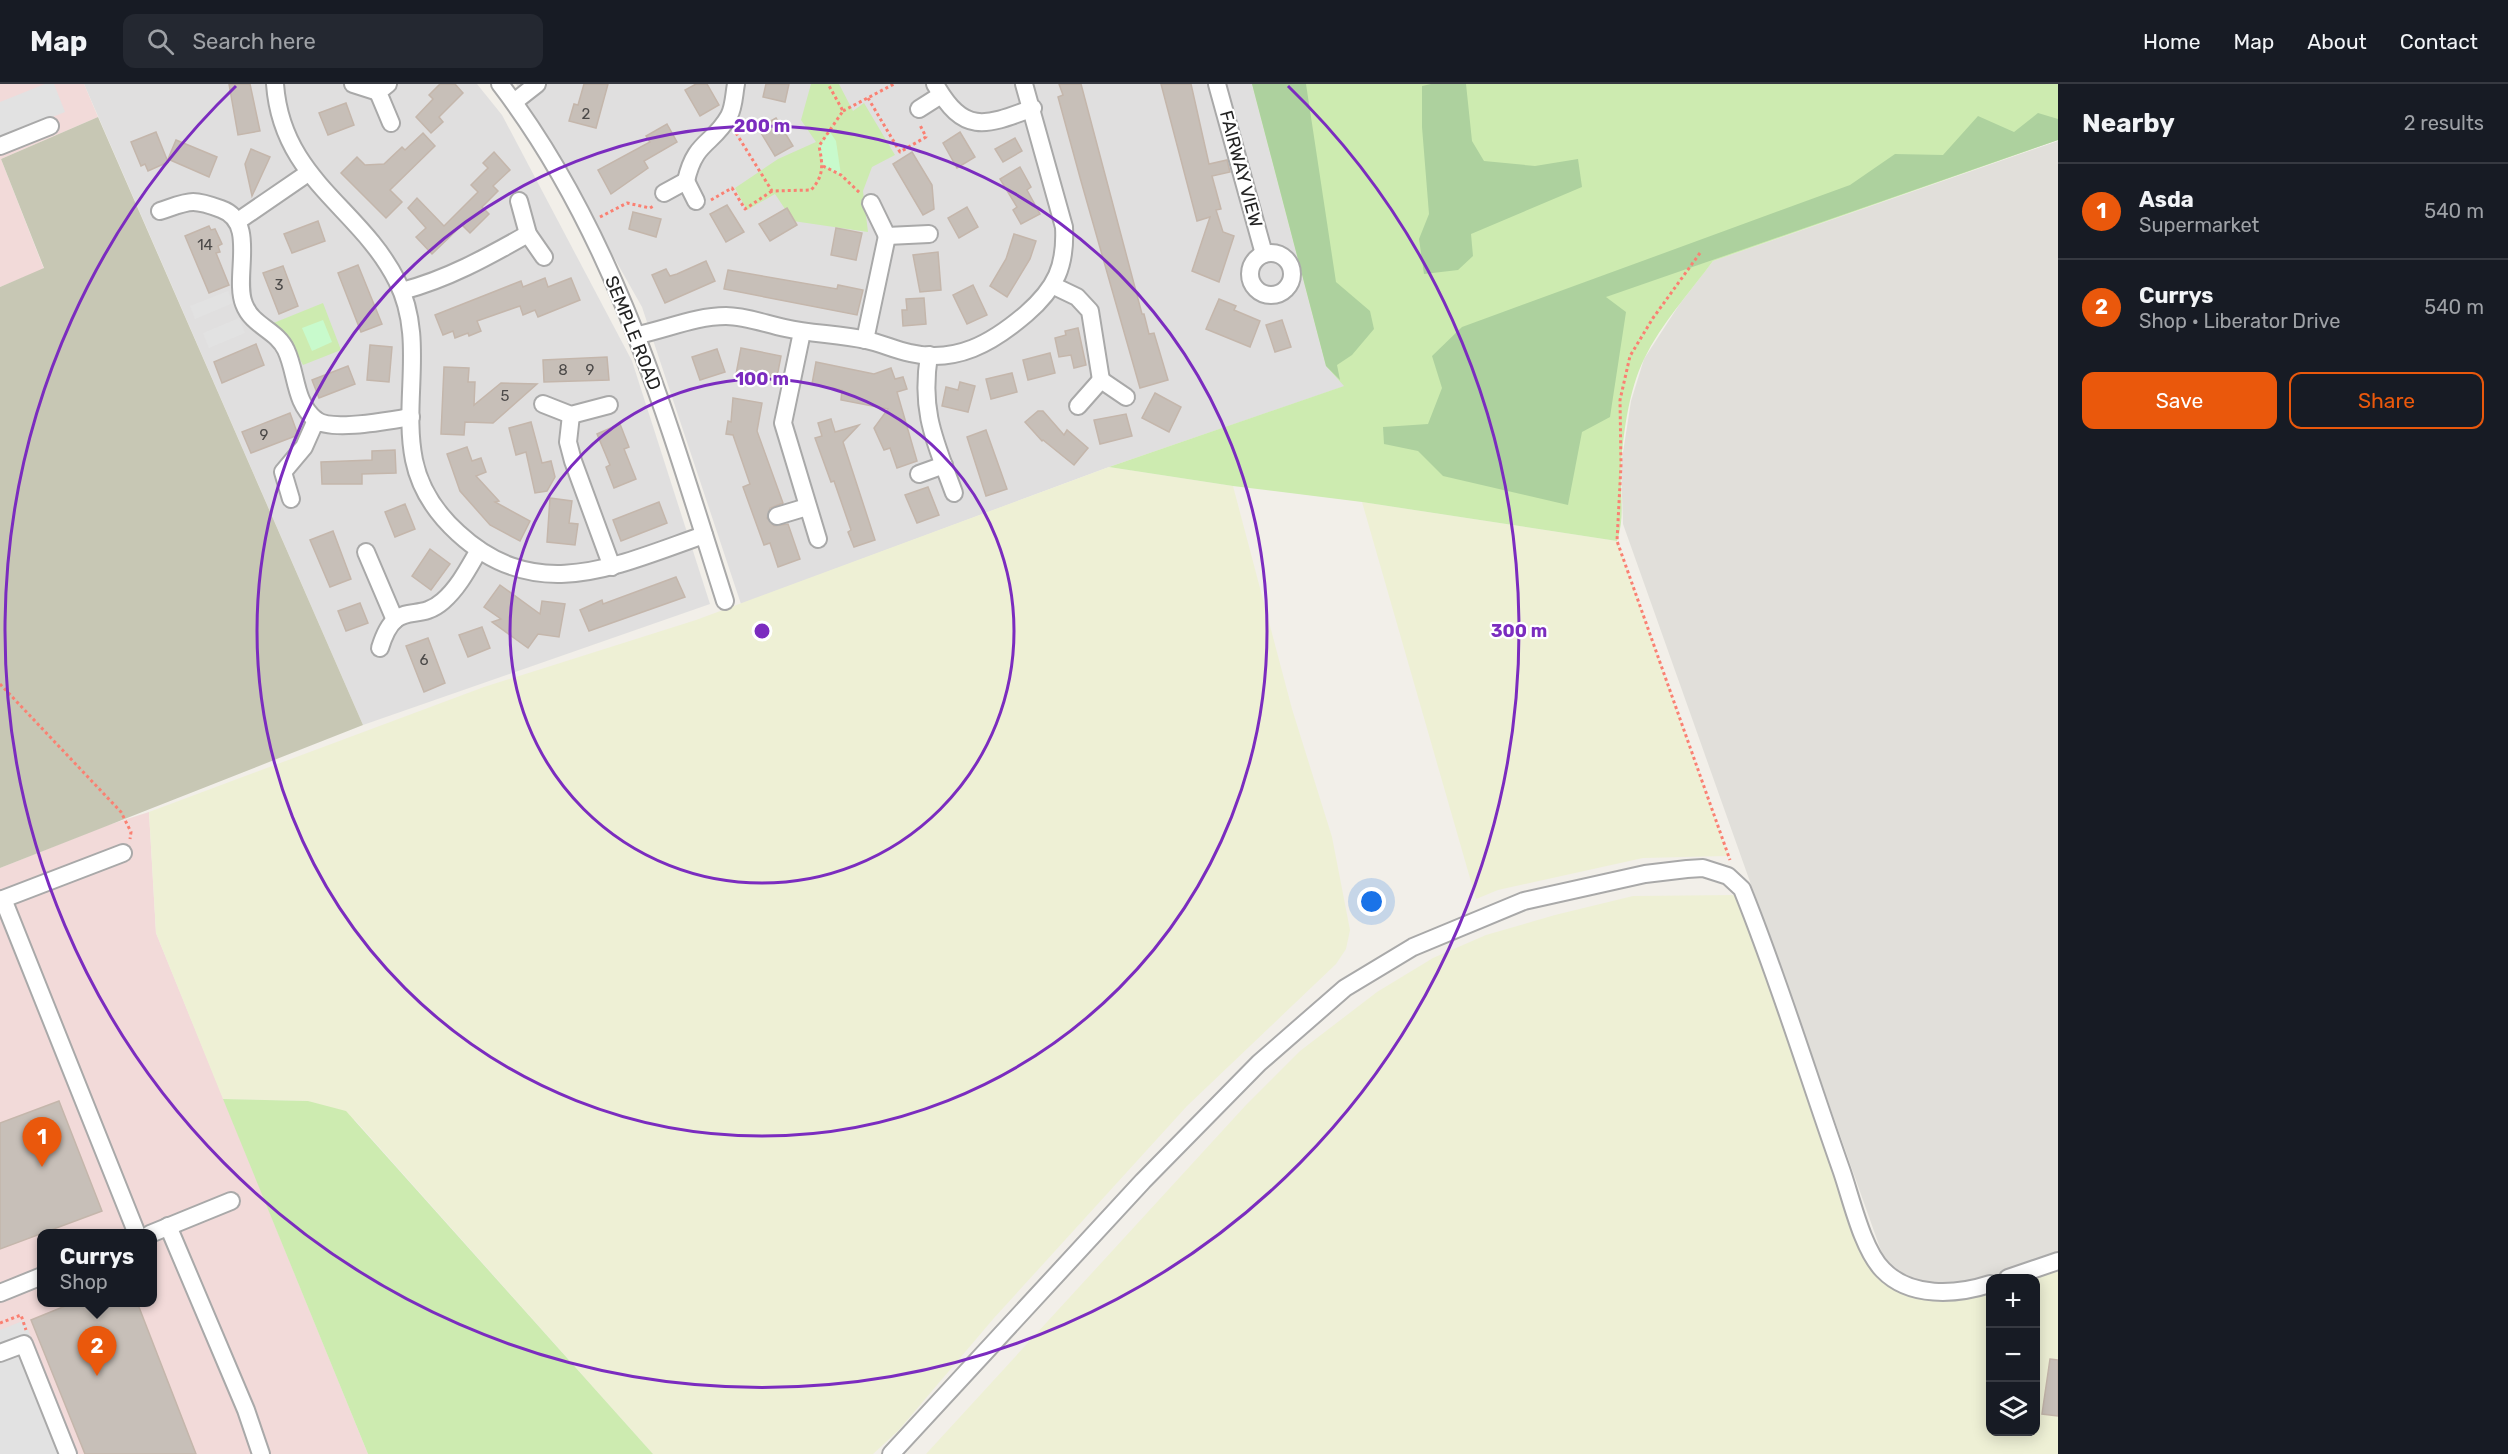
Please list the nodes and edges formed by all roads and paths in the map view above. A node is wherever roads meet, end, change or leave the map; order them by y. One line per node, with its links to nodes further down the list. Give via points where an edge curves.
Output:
1 (275, 84): 22 (street, via 284,126)
2 (353, 84): 10 (street)
3 (500, 84): 13 (street, SEMPLE ROAD)
4 (537, 84): 13 (street)
5 (736, 84): 17 (street)
6 (828, 84): 16 (path)
7 (894, 84): 12 (path)
8 (1024, 84): 14 (street)
9 (1217, 84): 36 (street, FAIRWAY VIEW)
10 (383, 88): 18 (street)
11 (938, 89): 14 (street, via 952,109 979,124); 15 (street)
12 (868, 98): 15 (path, via 900,152 926,137 915,111); 16 (path)
13 (514, 102): 41 (street, SEMPLE ROAD, via 578,205)
14 (1033, 108): 38 (street, via 1064,227 1065,250)
15 (919, 109)
16 (843, 111): 21 (path, via 819,146)
17 (728, 116): 23 (street, via 698,148); 24 (path)
18 (391, 123)
19 (50, 126): 20 (street)
20 (0, 146)
21 (823, 166): 24 (path, via 820,181 812,190); 28 (path, via 841,175)
22 (308, 173): 31 (street); 39 (street, via 381,254)
23 (686, 181): 25 (street); 26 (street)
24 (772, 191): 26 (path, via 745,209 732,188 707,202)
25 (660, 195): 29 (path, via 659,203 650,208 627,203 601,217)
26 (699, 198)
27 (519, 201): 32 (street)
28 (871, 203): 34 (street)
29 (595, 207)
30 (160, 211): 31 (street, via 195,200 229,212)
31 (238, 221): 51 (street, via 242,243 239,282 244,305 257,324 279,339 286,350 300,400)
32 (528, 234): 37 (street); 39 (street, via 474,265)
33 (929, 234): 34 (street)
34 (887, 236): 42 (street)
35 (1700, 253): 68 (path, via 1630,356 1620,400 1617,541)
36 (1264, 254)
37 (544, 257)
38 (1053, 286): 43 (street, via 1007,330 988,342 969,352); 44 (street, via 1077,297 1090,310)
39 (402, 291): 50 (street, via 414,337)
40 (802, 332): 41 (street, via 728,315 693,319); 42 (street); 56 (street, via 783,423)
41 (638, 335): 58 (street, SEMPLE ROAD)
42 (865, 340): 43 (street)
43 (929, 355): 52 (street, via 924,383 926,413)
44 (1101, 380): 45 (street); 48 (street)
45 (1126, 397)
46 (543, 404): 49 (street)
47 (609, 405): 49 (street)
48 (1078, 406)
49 (571, 415): 62 (street, via 568,442 573,461)
50 (411, 417): 51 (street, via 338,425); 60 (street, via 414,460 422,486 434,508)
51 (316, 420): 55 (street, via 304,447 283,472)
52 (944, 465): 53 (street); 54 (street)
53 (919, 474)
54 (954, 493)
55 (291, 499)
56 (807, 507): 57 (street); 59 (street)
57 (777, 516)
58 (704, 535): 62 (street); 63 (street, SEMPLE ROAD)
59 (818, 539)
60 (479, 550): 62 (street, via 516,569 579,573); 64 (street, via 442,602)
61 (366, 552): 64 (street)
62 (612, 567)
63 (725, 600)
64 (395, 620): 65 (street, via 386,627)
65 (380, 648)
66 (0, 684): 67 (path, via 121,812 131,832 129,848)
67 (123, 853): 69 (street)
68 (1738, 884): 77 (street, via 1877,1262 1896,1281 1917,1289 1947,1292); 82 (street, via 1711,870 1687,869 1645,874 1524,901 1413,947 1345,988 1259,1063 1143,1181)
69 (1, 900): 72 (street)
70 (231, 1202): 71 (street)
71 (168, 1226): 73 (street); 81 (street)
72 (135, 1229)
73 (157, 1230)
74 (2058, 1261): 75 (street)
75 (2020, 1274)
76 (37, 1278): 78 (street)
77 (1986, 1285)
78 (0, 1293)
79 (0, 1353): 80 (street, via 24,1344)
80 (68, 1454)
81 (261, 1454)
82 (891, 1454)

